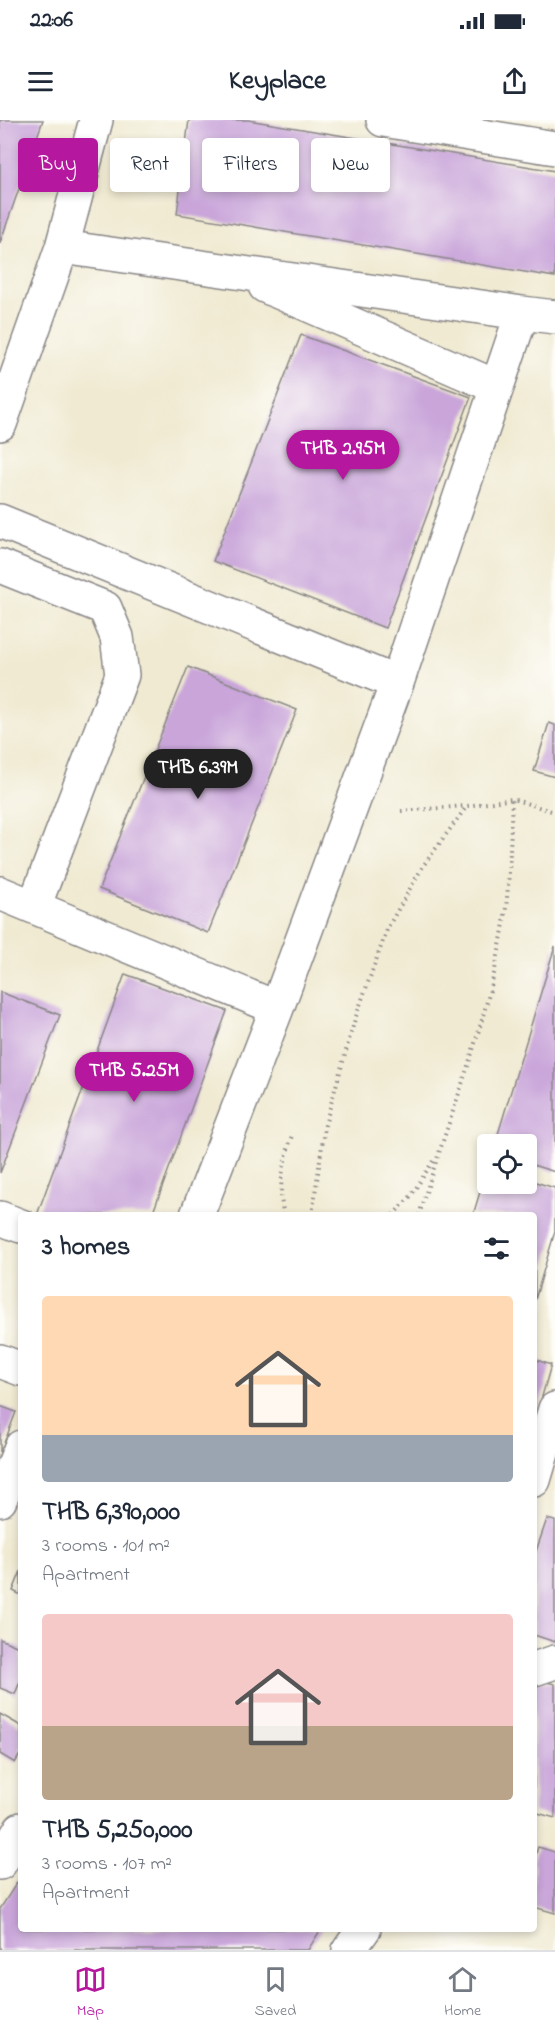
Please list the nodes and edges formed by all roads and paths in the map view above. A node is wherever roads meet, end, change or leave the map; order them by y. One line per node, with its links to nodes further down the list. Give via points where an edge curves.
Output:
1 (96, 120): 4 (street)
2 (383, 120): 3 (street)
3 (555, 148)
4 (62, 247): 5 (street); 9 (street)
5 (225, 269): 6 (street); 8 (street)
6 (522, 313): 7 (street); 8 (street)
7 (555, 318)
8 (497, 387): 12 (street)
9 (0, 424)
10 (0, 521): 12 (street)
11 (0, 566): 18 (street, via 105,608 117,637 122,675)
12 (397, 682): 19 (street)
13 (512, 799): 14 (path); 16 (path); 21 (path, via 502,936 481,1019)
14 (466, 806): 15 (path); 24 (path, via 423,866 388,927 355,1019 325,1125)
15 (401, 811)
16 (555, 812)
17 (0, 893): 18 (street)
18 (34, 907): 19 (street)
19 (277, 1008): 22 (street)
20 (292, 1135): 23 (path, via 281,1170)
21 (439, 1150): 25 (path, via 411,1196); 26 (path)
22 (198, 1212)
23 (283, 1212)
24 (312, 1212)
25 (396, 1212)
26 (420, 1212)
27 (0, 1218): 28 (street)
28 (18, 1225)
29 (0, 1361): 30 (street)
30 (18, 1368)
31 (555, 1409): 33 (street)
32 (18, 1455): 34 (street)
33 (537, 1470)
34 (0, 1500)
35 (555, 1662): 36 (street)
36 (537, 1667)
37 (18, 1834): 38 (street)
38 (0, 1863)
39 (362, 1932): 40 (street)
40 (349, 1950)

